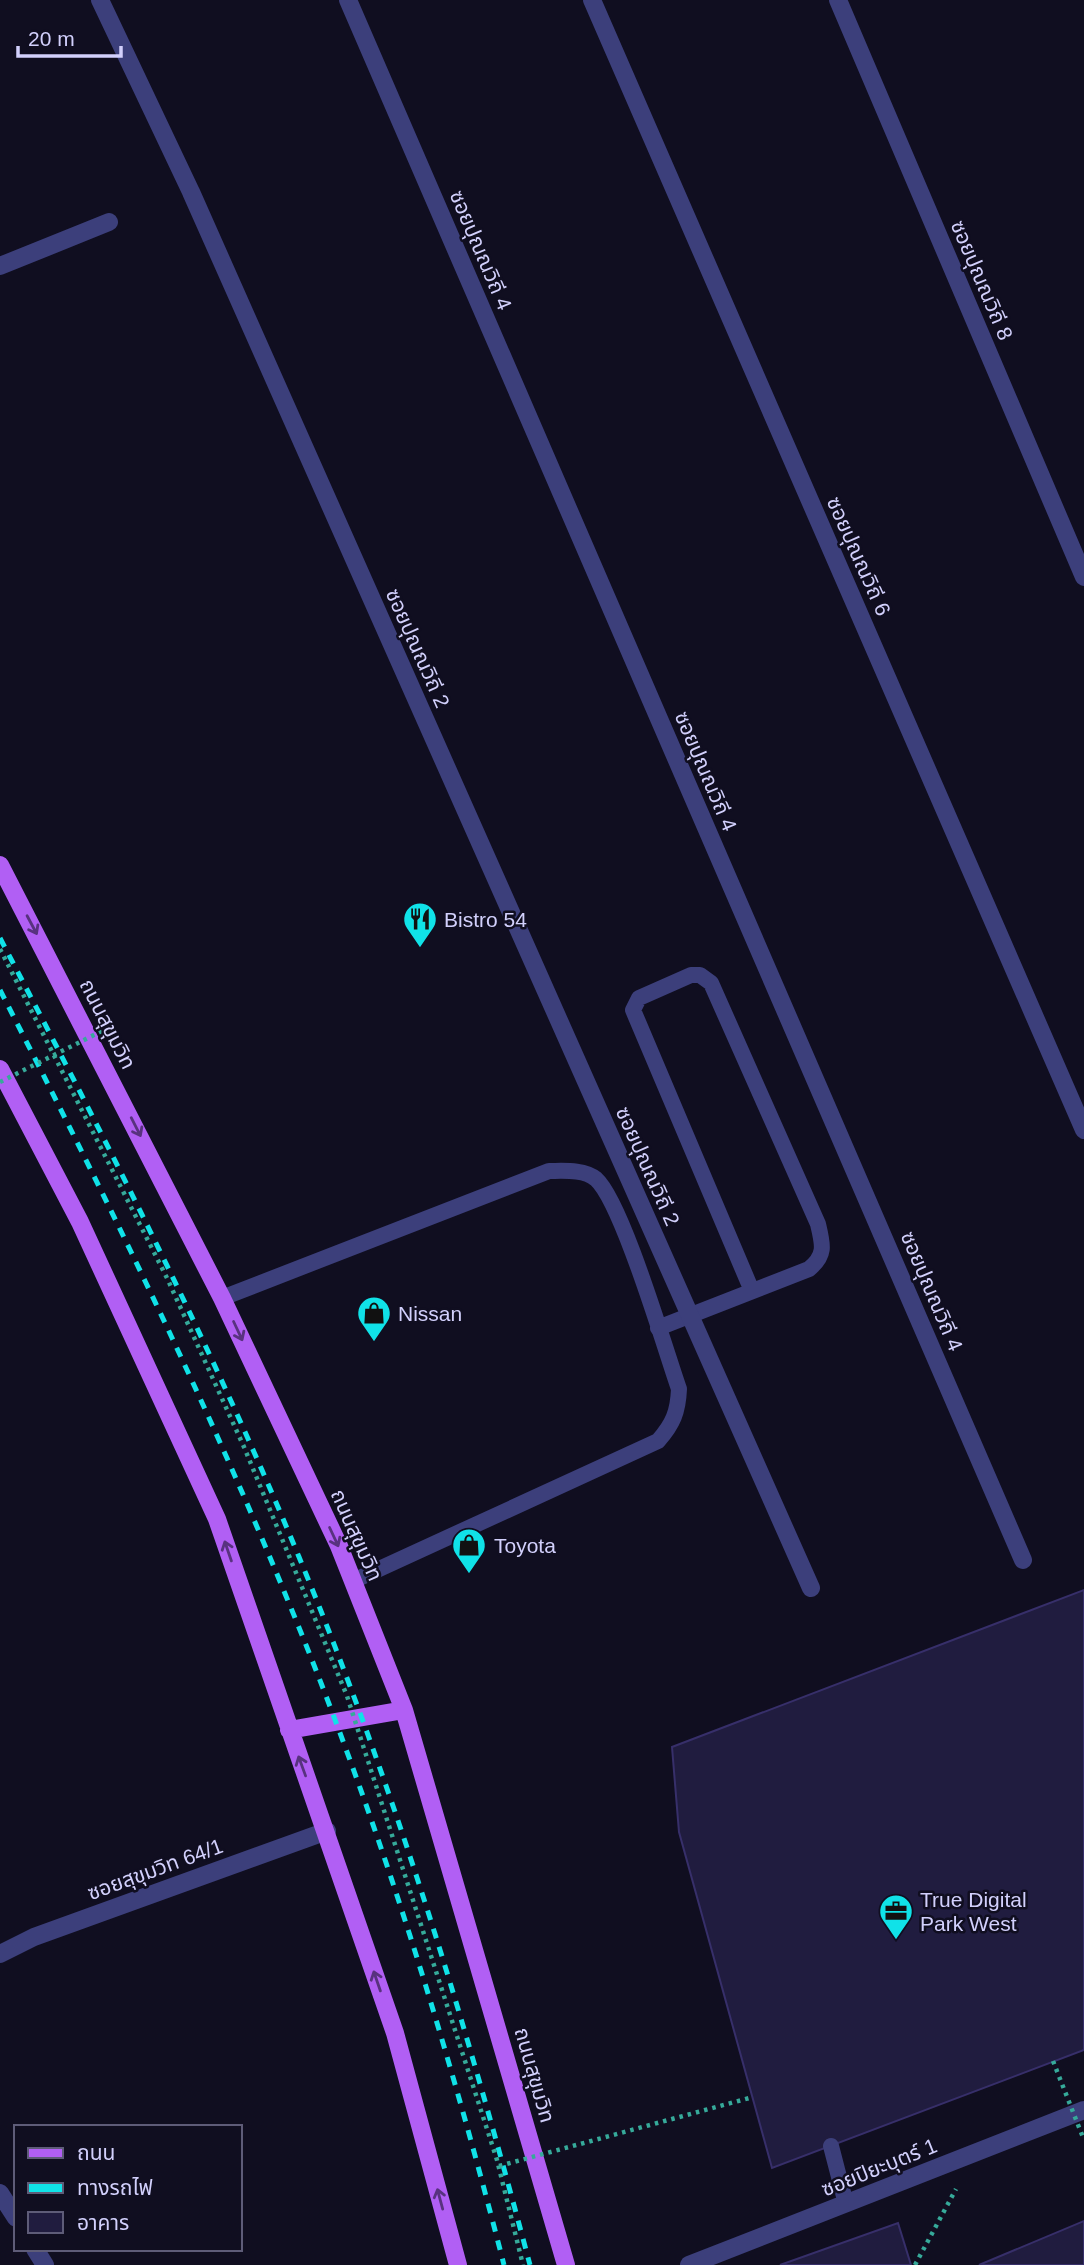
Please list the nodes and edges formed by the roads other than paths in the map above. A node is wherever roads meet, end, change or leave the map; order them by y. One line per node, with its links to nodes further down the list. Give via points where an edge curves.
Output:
1 (100, 0): 13 (street, ซอยปุณณวิถี 2, via 191,192)
2 (348, 0): 15 (street, ซอยปุณณวิถี 4)
3 (592, 0): 10 (street, ซอยปุณณวิถี 6)
4 (838, 0): 7 (street, ซอยปุณณวิถี 8)
5 (109, 222): 6 (street)
6 (0, 266)
7 (1084, 578)
8 (0, 864): 12 (main road, ถนนสุขุมวิท, one-way to 12)
9 (0, 1069): 19 (main road, one-way to 9, via 217,1519 80,1222)
10 (1084, 1130)
11 (752, 1292): 11 (lane, via 633,1010 639,998 691,975 711,983 818,1224 824,1248 820,1260 809,1269); 13 (lane)
12 (222, 1298): 14 (lane, via 549,1171 571,1171 595,1178 615,1207); 16 (main road, ถนนสุขุมวิท, one-way to 16)
13 (689, 1316): 14 (lane); 17 (street, ซอยปุณณวิถี 2)
14 (658, 1328): 16 (lane, via 679,1390 678,1409 658,1441)
15 (1023, 1560)
16 (353, 1581): 18 (main road, ถนนสุขุมวิท)
17 (811, 1588)
18 (404, 1710): 19 (main road); 28 (main road, ถนนสุขุมวิท)
19 (289, 1730): 20 (main road, one-way to 19)
20 (327, 1831): 21 (street, ซอยสุขุมวิท 64/1, via 34,1937); 27 (main road, one-way to 20, via 395,2033)
21 (0, 1954)
22 (1084, 2110): 25 (street, ซอยปิยะบุตร์ 1)
23 (831, 2146): 25 (lane)
24 (0, 2193): 26 (street)
25 (846, 2204): 29 (street, ซอยปิยะบุตร์ 1)
26 (14, 2215)
27 (458, 2265)
28 (566, 2265)
29 (689, 2265)

